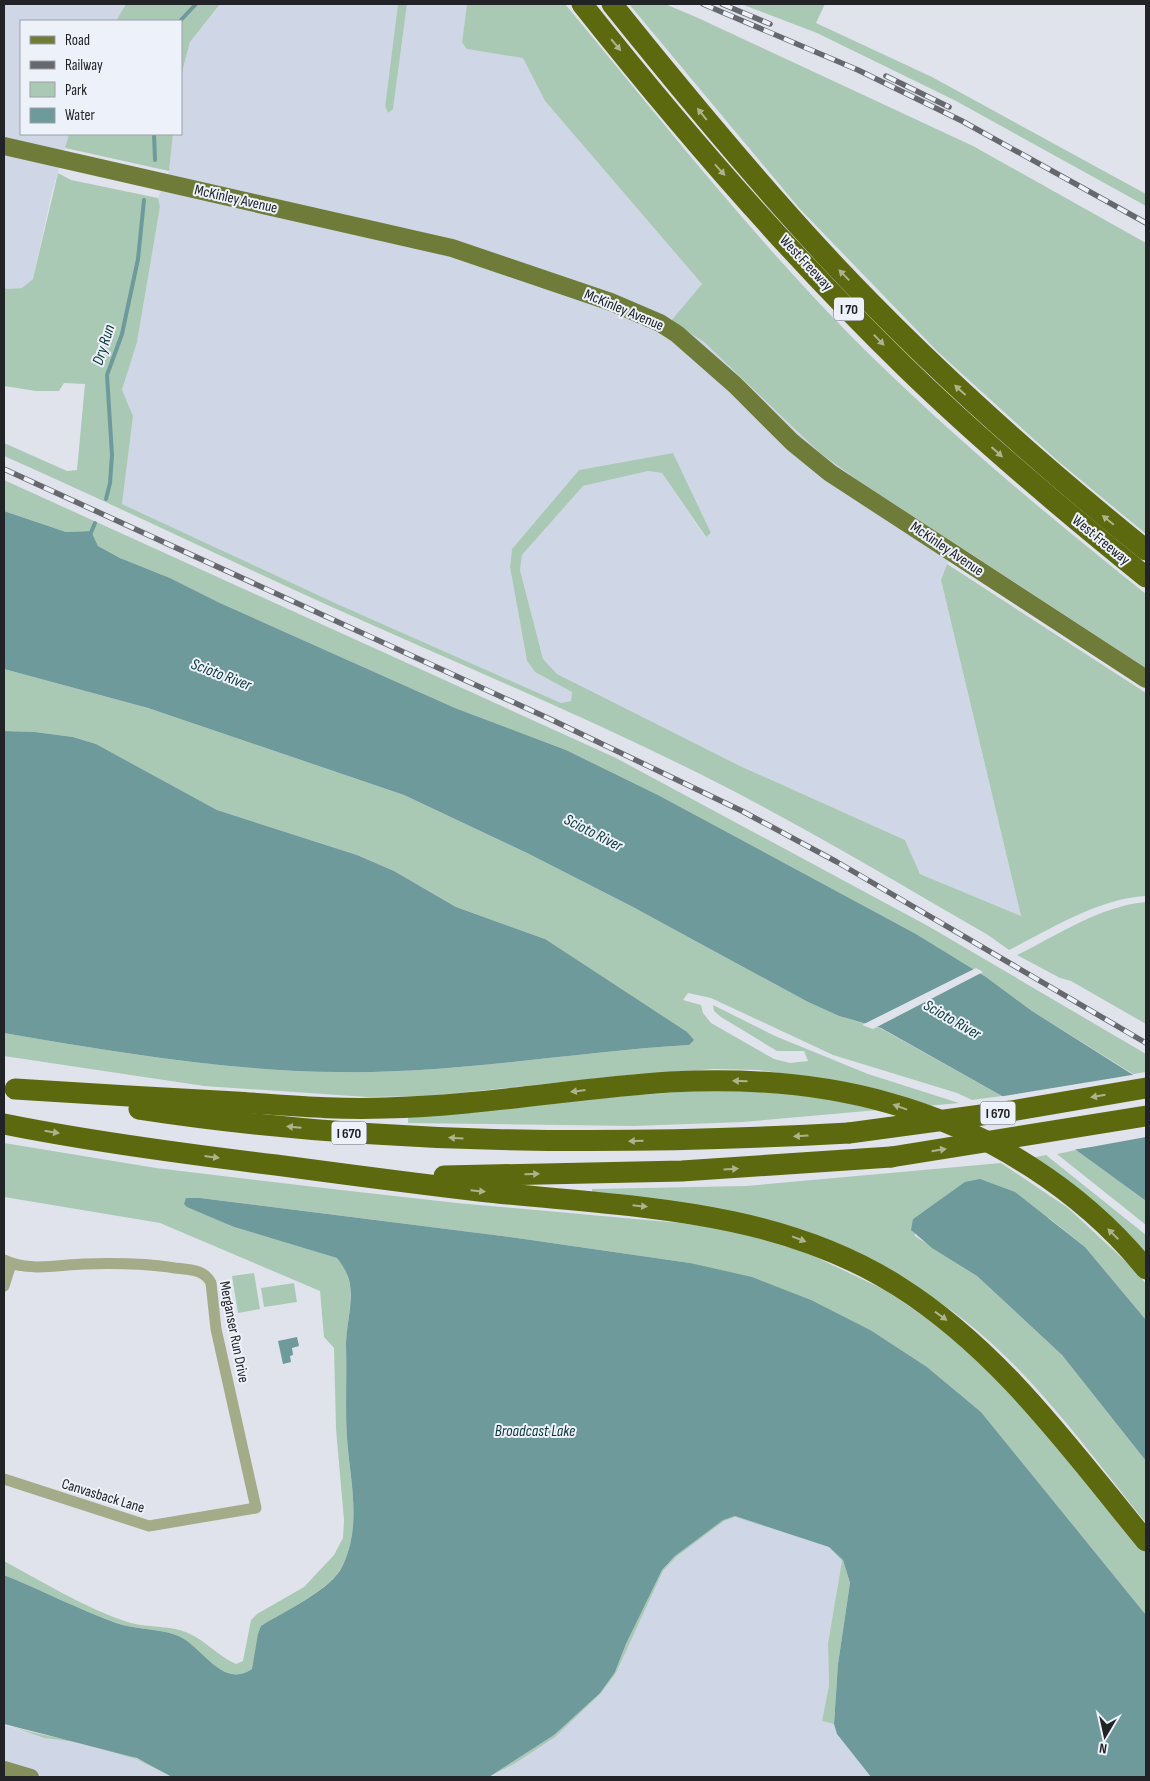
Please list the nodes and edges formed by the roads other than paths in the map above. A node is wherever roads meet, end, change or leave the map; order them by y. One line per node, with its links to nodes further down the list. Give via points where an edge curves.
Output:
1 (583, 6): 5 (highway, West Freeway / I 70, one-way to 5, via 715,164 904,366 1022,474)
2 (618, 12): 4 (highway, West Freeway / I 70, one-way to 2, via 987,414 885,317 719,136)
3 (4, 146): 6 (main road, McKinley Avenue, via 452,248 660,322 691,345 792,442 830,473)
4 (1146, 550)
5 (1146, 577)
6 (1146, 679)
7 (9, 1088): 8 (highway, I 670, one-way to 7, bridge, via 1011,1111 849,1133 585,1142 348,1132 205,1119); 13 (highway, one-way to 7, via 1075,1200 1022,1162 985,1142 890,1103 790,1084 671,1082 452,1105 383,1108)
8 (1146, 1088)
9 (1146, 1116): 11 (highway, I 670, one-way to 9, bridge, via 682,1171 891,1158)
10 (4, 1124): 11 (highway, I 670, one-way to 11, via 176,1152)
11 (378, 1178): 17 (highway, one-way to 17, via 725,1218 778,1231 836,1253 897,1285 946,1319 989,1356)
12 (8, 1262): 14 (street); 16 (street, Merganser Run Drive, via 36,1267 144,1263 195,1271 208,1277 216,1329)
13 (1146, 1269)
14 (4, 1286)
15 (4, 1478): 16 (street, Canvasback Lane, via 149,1526)
16 (256, 1508)
17 (1146, 1542)
18 (4, 1769): 19 (street)
19 (31, 1777)

